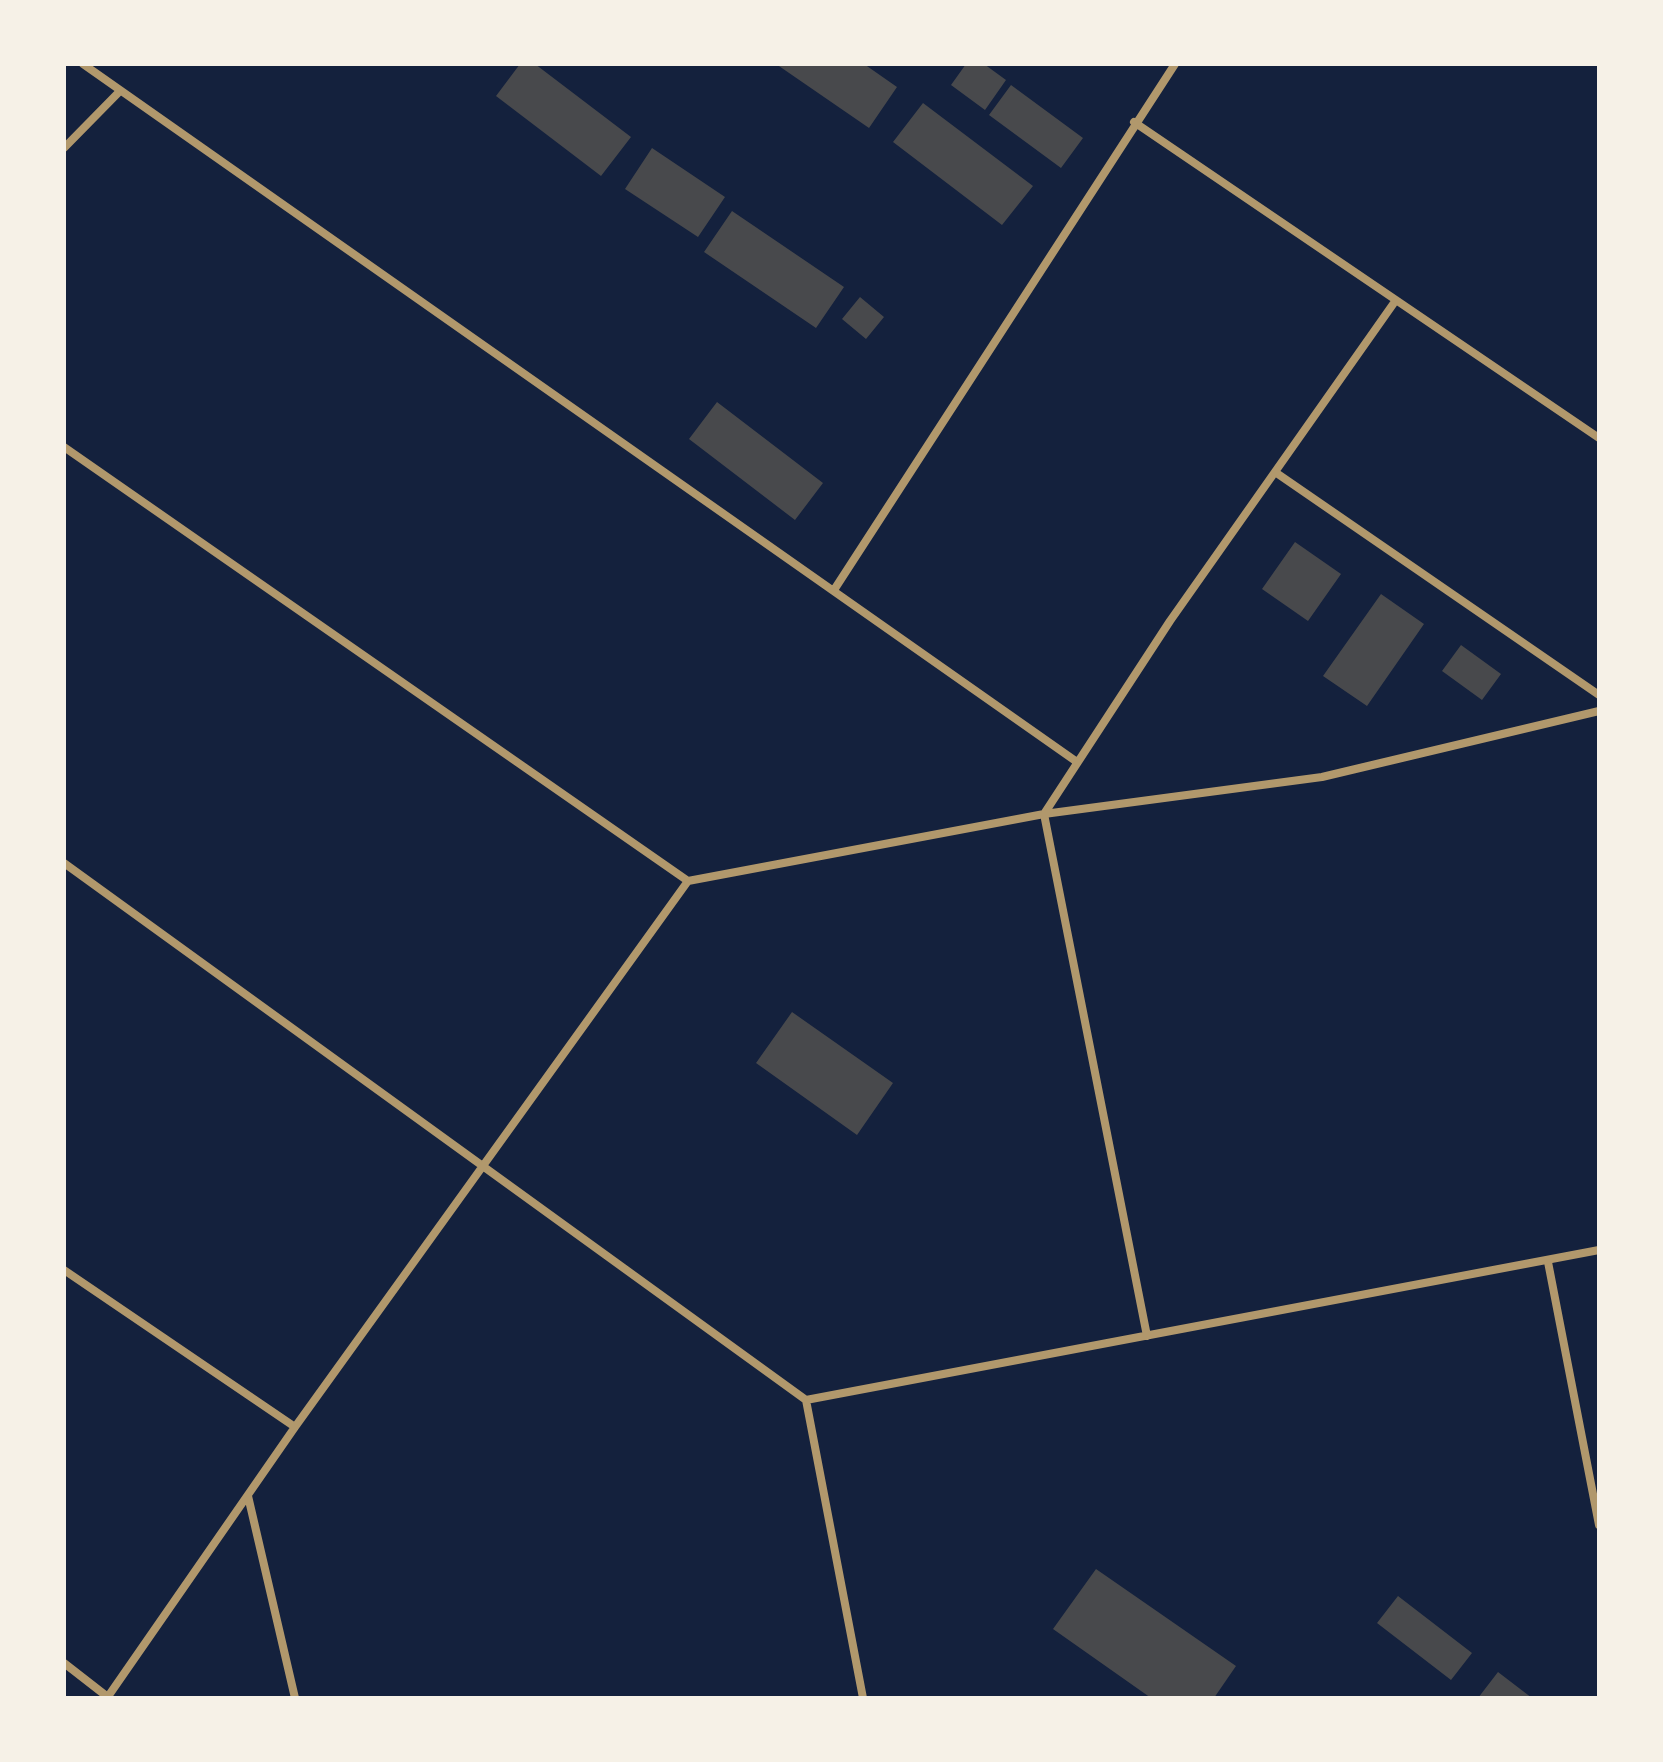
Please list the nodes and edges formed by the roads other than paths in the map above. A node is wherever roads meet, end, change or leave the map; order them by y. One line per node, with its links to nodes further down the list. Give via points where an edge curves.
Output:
1 (83, 64): 3 (street)
2 (1175, 64): 4 (street)
3 (120, 91): 5 (street); 10 (street)
4 (1134, 122): 6 (street); 10 (street)
5 (64, 148)
6 (1396, 300): 7 (street); 9 (street)
7 (1599, 438)
8 (64, 447): 16 (street)
9 (1275, 472): 11 (street); 13 (street)
10 (834, 590): 13 (street)
11 (1599, 695)
12 (1599, 711): 14 (street, via 1322,777)
13 (1077, 762): 14 (street)
14 (1044, 814): 16 (street); 21 (street)
15 (64, 863): 17 (street)
16 (688, 881): 17 (street)
17 (483, 1166): 22 (street); 23 (street)
18 (1599, 1250): 19 (street)
19 (1548, 1262): 21 (street); 25 (street)
20 (64, 1270): 23 (street)
21 (1147, 1336): 22 (street)
22 (806, 1400): 29 (street)
23 (295, 1427): 24 (street)
24 (247, 1496): 27 (street); 28 (street)
25 (1599, 1525)
26 (64, 1663): 27 (street)
27 (108, 1698)
28 (295, 1698)
29 (863, 1698)

